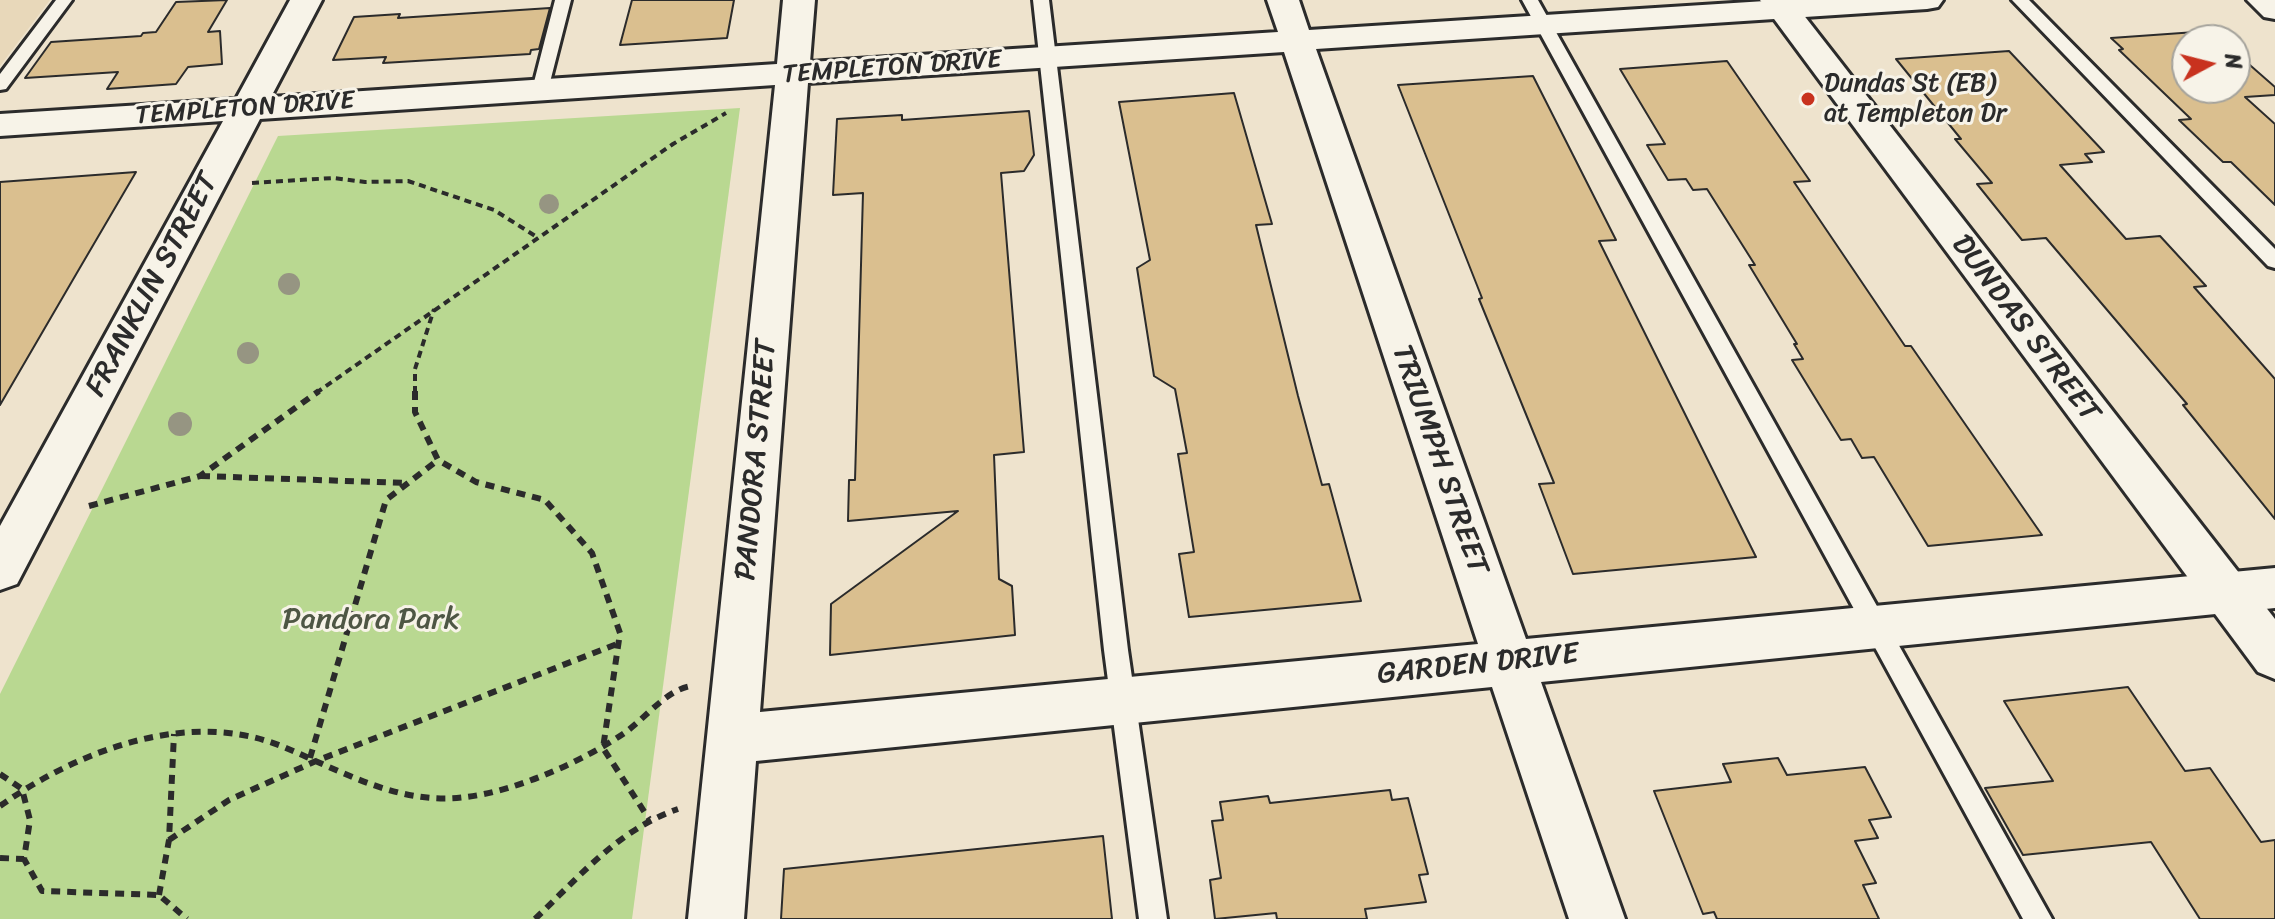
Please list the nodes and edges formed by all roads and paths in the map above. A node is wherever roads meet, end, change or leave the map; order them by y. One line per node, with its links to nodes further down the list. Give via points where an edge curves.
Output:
1 (64, 0): 15 (lane)
2 (306, 0): 17 (street, FRANKLIN STREET)
3 (563, 0): 16 (lane)
4 (799, 0): 14 (street, PANDORA STREET)
5 (1041, 0): 13 (lane)
6 (1927, 0): 9 (street, TEMPLETON DRIVE)
7 (2020, 0): 22 (lane)
8 (2263, 0): 10 (street)
9 (1780, 5): 11 (street, TEMPLETON DRIVE); 30 (street, DUNDAS STREET)
10 (2275, 10)
11 (1536, 12): 12 (street, TEMPLETON DRIVE); 31 (lane)
12 (1290, 20): 13 (street, TEMPLETON DRIVE); 34 (street, TRIUMPH STREET)
13 (1047, 58): 14 (street, TEMPLETON DRIVE); 36 (lane)
14 (793, 75): 16 (street, TEMPLETON DRIVE); 38 (street, PANDORA STREET)
15 (0, 85)
16 (540, 90): 17 (street, TEMPLETON DRIVE)
17 (248, 108): 19 (street, TEMPLETON DRIVE); 28 (street, FRANKLIN STREET)
18 (727, 113): 21 (path)
19 (0, 125)
20 (251, 183): 21 (path, via 408,181 494,210)
21 (537, 238): 23 (path)
22 (2275, 261)
23 (435, 307): 24 (path, via 415,369 415,412); 25 (path)
24 (438, 460): 26 (path); 32 (path, via 476,482 545,500 592,553 620,633)
25 (200, 476): 26 (path); 27 (path)
26 (408, 483): 40 (path, via 386,500)
27 (89, 506)
28 (0, 570)
29 (2275, 588): 30 (street, GARDEN DRIVE)
30 (2225, 592): 31 (street, GARDEN DRIVE); 33 (street, DUNDAS STREET)
31 (1878, 629): 34 (street, GARDEN DRIVE); 53 (lane)
32 (618, 644): 39 (path); 40 (path)
33 (2275, 657)
34 (1507, 662): 36 (street, GARDEN DRIVE); 52 (street, TRIUMPH STREET)
35 (700, 686): 39 (path, via 677,688 651,716)
36 (1122, 699): 38 (street, GARDEN DRIVE); 51 (lane)
37 (174, 734): 40 (path, via 205,730 247,735); 42 (path, via 144,737 94,755); 44 (path)
38 (732, 739): 50 (street, PANDORA STREET)
39 (603, 748): 40 (path, via 551,772 461,798 405,794 352,779); 49 (path, via 649,819)
40 (313, 759): 44 (path, via 229,800)
41 (0, 774): 42 (path)
42 (22, 789): 43 (path); 46 (path, via 30,820)
43 (0, 806)
44 (169, 840): 47 (path)
45 (0, 858): 46 (path)
46 (24, 859): 47 (path, via 42,891)
47 (159, 895): 48 (path)
48 (187, 919)
49 (535, 919)
50 (716, 919)
51 (1153, 919)
52 (1597, 919)
53 (2038, 919)

